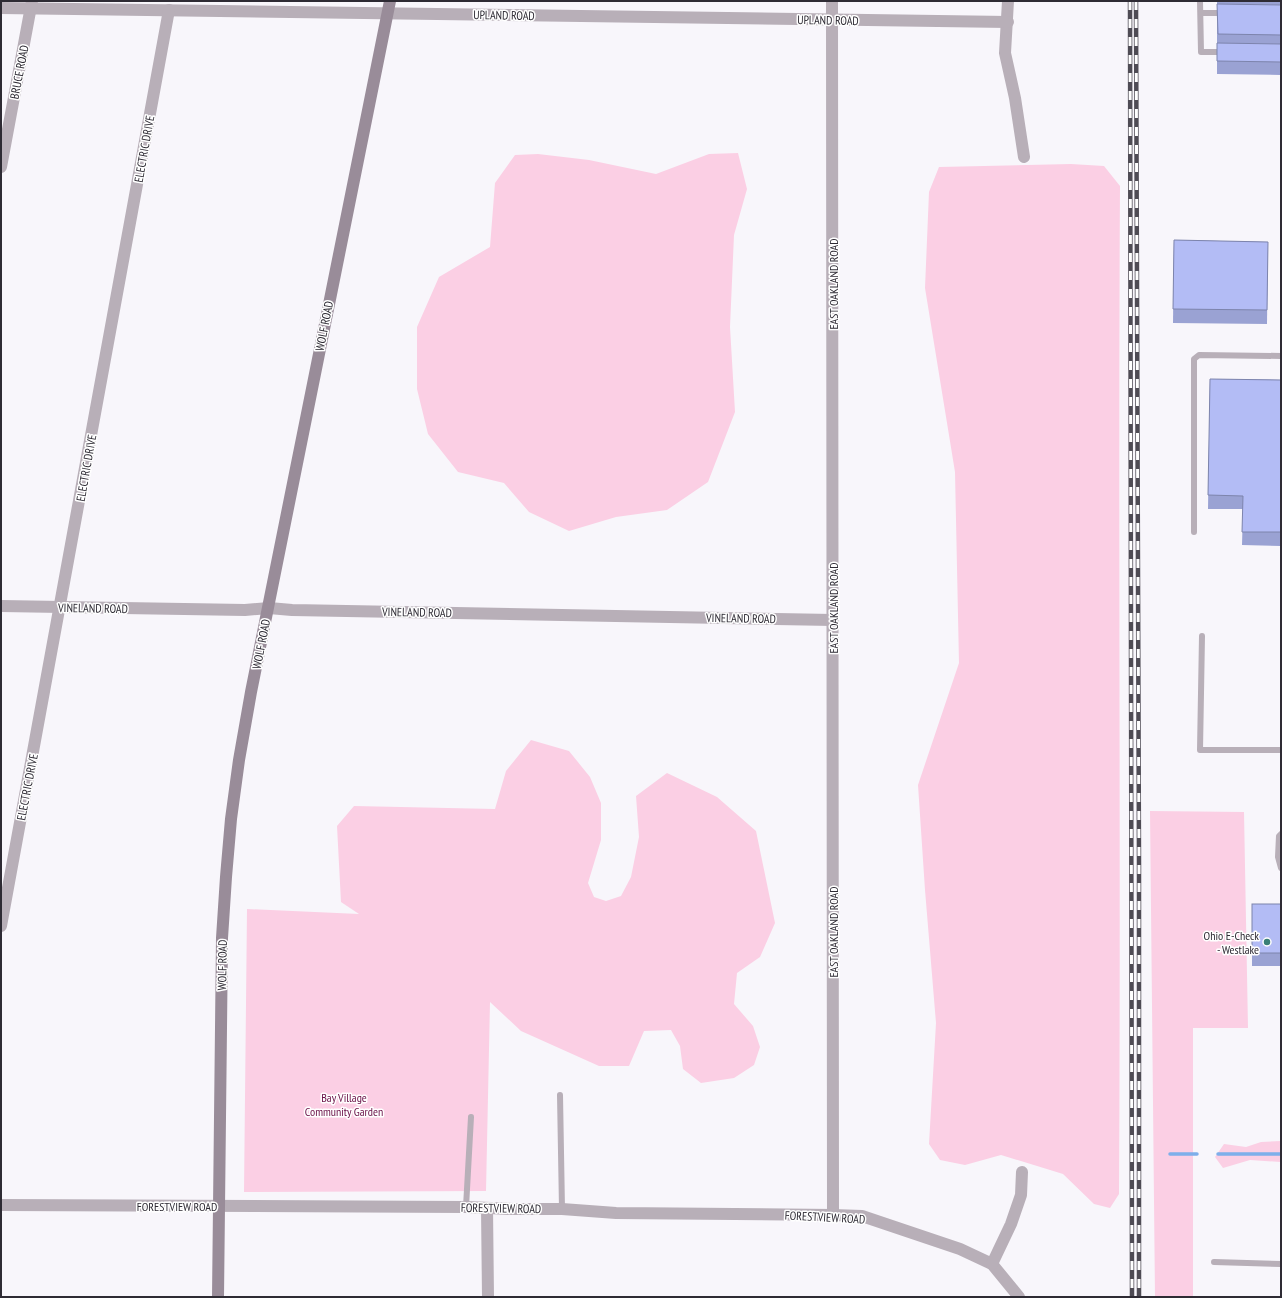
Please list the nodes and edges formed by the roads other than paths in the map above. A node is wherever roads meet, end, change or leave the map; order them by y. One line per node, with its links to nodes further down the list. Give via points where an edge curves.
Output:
1 (832, 1): 11 (street, EAST OAKLAND ROAD)
2 (1008, 1): 12 (street)
3 (1200, 1): 9 (lane)
4 (31, 5): 7 (street, UPLAND ROAD); 8 (street, UPLAND ROAD); 15 (street, BRUCE ROAD)
5 (212, 5): 6 (street, UPLAND ROAD); 8 (street, UPLAND ROAD)
6 (388, 7): 11 (street, UPLAND ROAD); 20 (street, WOLF ROAD)
7 (1, 8)
8 (169, 10): 19 (street, ELECTRIC DRIVE)
9 (1200, 13): 10 (lane); 13 (lane, via 1201,52)
10 (1230, 13)
11 (833, 20): 12 (street, UPLAND ROAD); 21 (street, EAST OAKLAND ROAD)
12 (1008, 22): 14 (street, via 1005,53)
13 (1230, 52)
14 (1024, 157)
15 (1, 167)
16 (1281, 356): 17 (lane, via 1199,355 1194,359)
17 (1194, 532)
18 (1, 606): 19 (street, VINELAND ROAD)
19 (60, 608): 20 (street, VINELAND ROAD); 26 (street, ELECTRIC DRIVE)
20 (269, 608): 21 (street, VINELAND ROAD); 31 (street, WOLF ROAD, via 239,760 226,877 222,938)
21 (833, 620): 35 (street, EAST OAKLAND ROAD)
22 (1202, 636): 23 (lane, via 1200,750)
23 (1281, 750)
24 (1281, 834): 25 (lane, via 1278,857)
25 (1281, 868)
26 (1, 926)
27 (560, 1095): 34 (lane)
28 (471, 1117): 32 (lane)
29 (1022, 1172): 37 (street, via 1021,1195 1011,1224)
30 (1, 1205): 31 (street, FORESTVIEW ROAD)
31 (218, 1207): 32 (street, FORESTVIEW ROAD); 39 (street, WOLF ROAD)
32 (466, 1207): 33 (street, FORESTVIEW ROAD)
33 (487, 1208): 34 (street, FORESTVIEW ROAD); 40 (street)
34 (562, 1209): 35 (street, FORESTVIEW ROAD, via 616,1213)
35 (832, 1215): 37 (street, FORESTVIEW ROAD, via 862,1216 960,1249)
36 (1214, 1262): 38 (lane)
37 (992, 1264): 41 (street)
38 (1281, 1264)
39 (218, 1297)
40 (488, 1297)
41 (1019, 1297)

